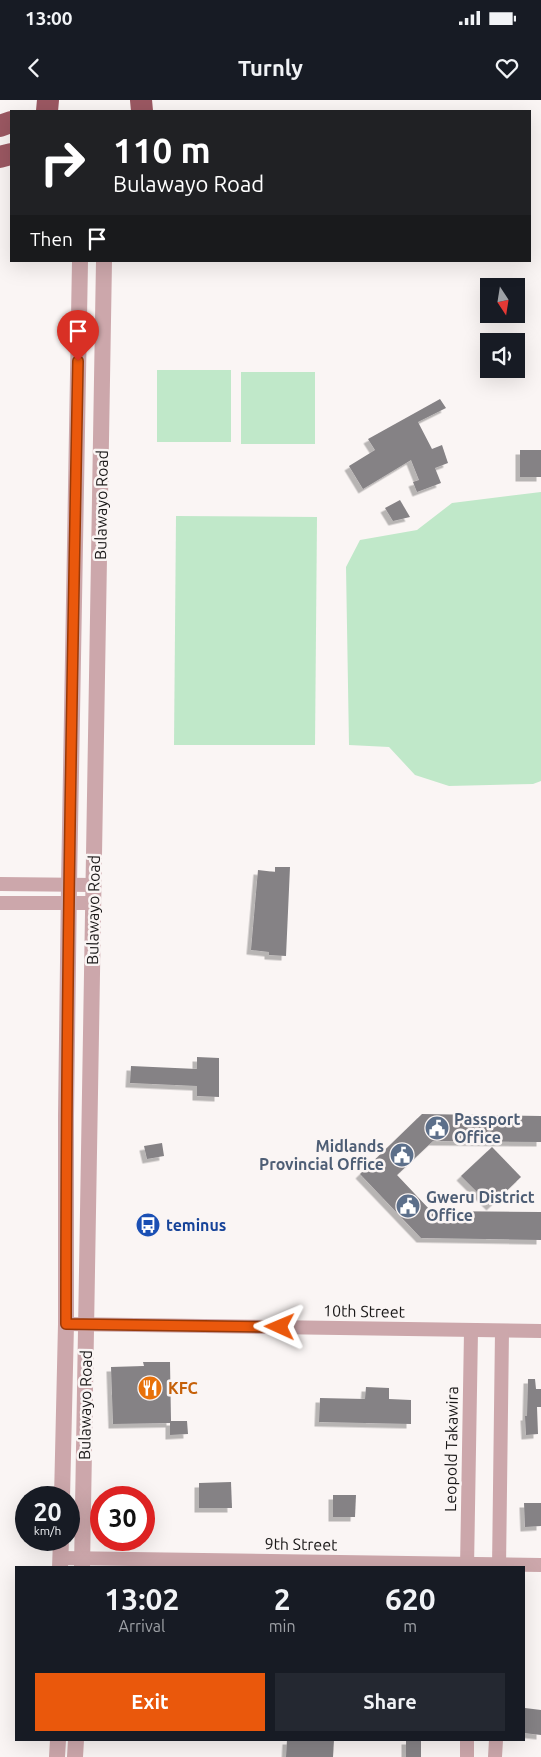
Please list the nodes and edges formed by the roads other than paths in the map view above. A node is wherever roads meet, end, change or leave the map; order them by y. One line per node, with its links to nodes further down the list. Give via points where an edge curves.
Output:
1 (80, 262): 4 (street, Bulawayo Road)
2 (104, 262): 5 (street, Bulawayo Road)
3 (0, 884): 4 (street)
4 (69, 885): 5 (street); 7 (street, Bulawayo Road)
5 (94, 885): 8 (street, Bulawayo Road)
6 (0, 903): 7 (street)
7 (69, 903): 8 (street); 9 (street, Bulawayo Road)
8 (93, 904): 10 (street, Bulawayo Road)
9 (66, 1324): 10 (street, 10th Street); 14 (street, Bulawayo Road)
10 (86, 1324): 11 (street, 10th Street); 16 (street, Bulawayo Road)
11 (471, 1331): 12 (street, 10th Street); 17 (street, Leopold Takawira)
12 (502, 1331): 13 (street, 10th Street); 19 (street)
13 (541, 1331)
14 (62, 1486)
15 (60, 1563): 16 (street, 9th Street)
16 (82, 1563): 17 (street, 9th Street)
17 (467, 1565): 19 (street, 9th Street)
18 (541, 1565): 19 (street, 9th Street)
19 (499, 1566)
20 (58, 1741): 24 (street)
21 (76, 1741): 25 (street)
22 (467, 1741): 26 (street)
23 (496, 1741): 27 (street)
24 (57, 1757)
25 (76, 1757)
26 (467, 1757)
27 (495, 1757)

